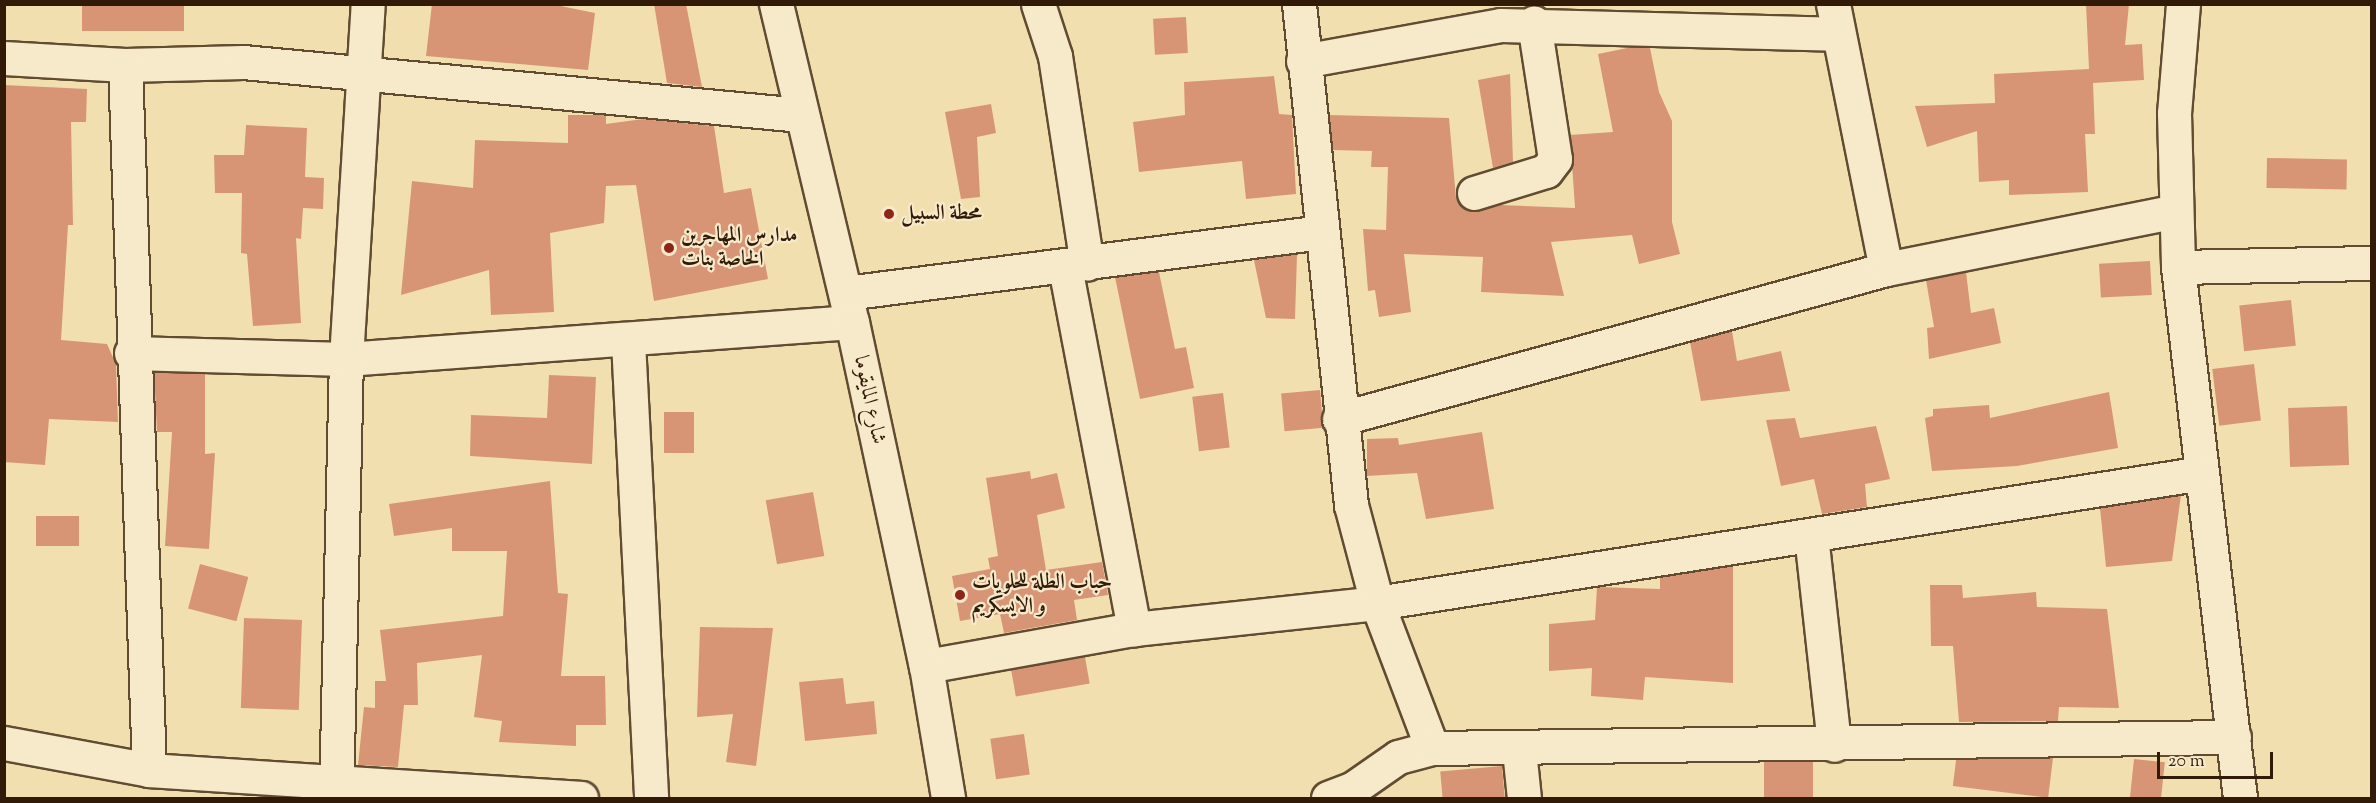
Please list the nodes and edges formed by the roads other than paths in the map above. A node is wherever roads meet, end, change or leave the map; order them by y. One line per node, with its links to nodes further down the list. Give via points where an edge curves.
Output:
1 (368, 4): 12 (street)
2 (776, 4): 13 (street, شارع المايقوما)
3 (1038, 4): 17 (street, via 1055,56)
4 (1299, 4): 10 (street)
5 (2183, 4): 15 (street, via 2176,50)
6 (1500, 15): 8 (street); 10 (street)
7 (1835, 19): 8 (street); 19 (street)
8 (1534, 23): 14 (street, via 1555,159 1546,171)
9 (4, 58): 11 (street)
10 (1303, 61): 16 (street)
11 (124, 65): 12 (street, via 243,62); 23 (street)
12 (368, 72): 13 (street); 24 (street)
13 (801, 115): 21 (street, شارع المايقوما)
14 (1474, 193)
15 (2175, 211): 18 (street); 19 (street)
16 (1322, 232): 17 (street); 25 (street)
17 (1076, 265): 21 (street); 29 (street)
18 (2178, 267): 20 (street); 26 (street)
19 (1886, 269): 25 (street)
20 (2371, 270)
21 (849, 308): 22 (street); 30 (street, شارع المايقوما)
22 (628, 341): 24 (street); 39 (street)
23 (131, 353): 24 (street); 36 (street)
24 (346, 359): 37 (street)
25 (1339, 419): 28 (street, via 1351,505)
26 (2202, 473): 27 (street); 31 (street)
27 (1811, 535): 28 (street); 33 (street)
28 (1377, 603): 29 (street); 34 (street)
29 (1134, 629): 30 (street)
30 (926, 666): 40 (street, شارع المايقوما)
31 (2234, 737): 33 (street); 43 (street)
32 (4, 743): 36 (street)
33 (1834, 745): 35 (street)
34 (1432, 748): 35 (street); 41 (street, via 1398,757 1352,789)
35 (1519, 750): 42 (street)
36 (149, 771): 37 (street)
37 (337, 789): 38 (street)
38 (581, 798)
39 (651, 798)
40 (948, 798)
41 (1328, 798)
42 (1524, 798)
43 (2240, 798)

